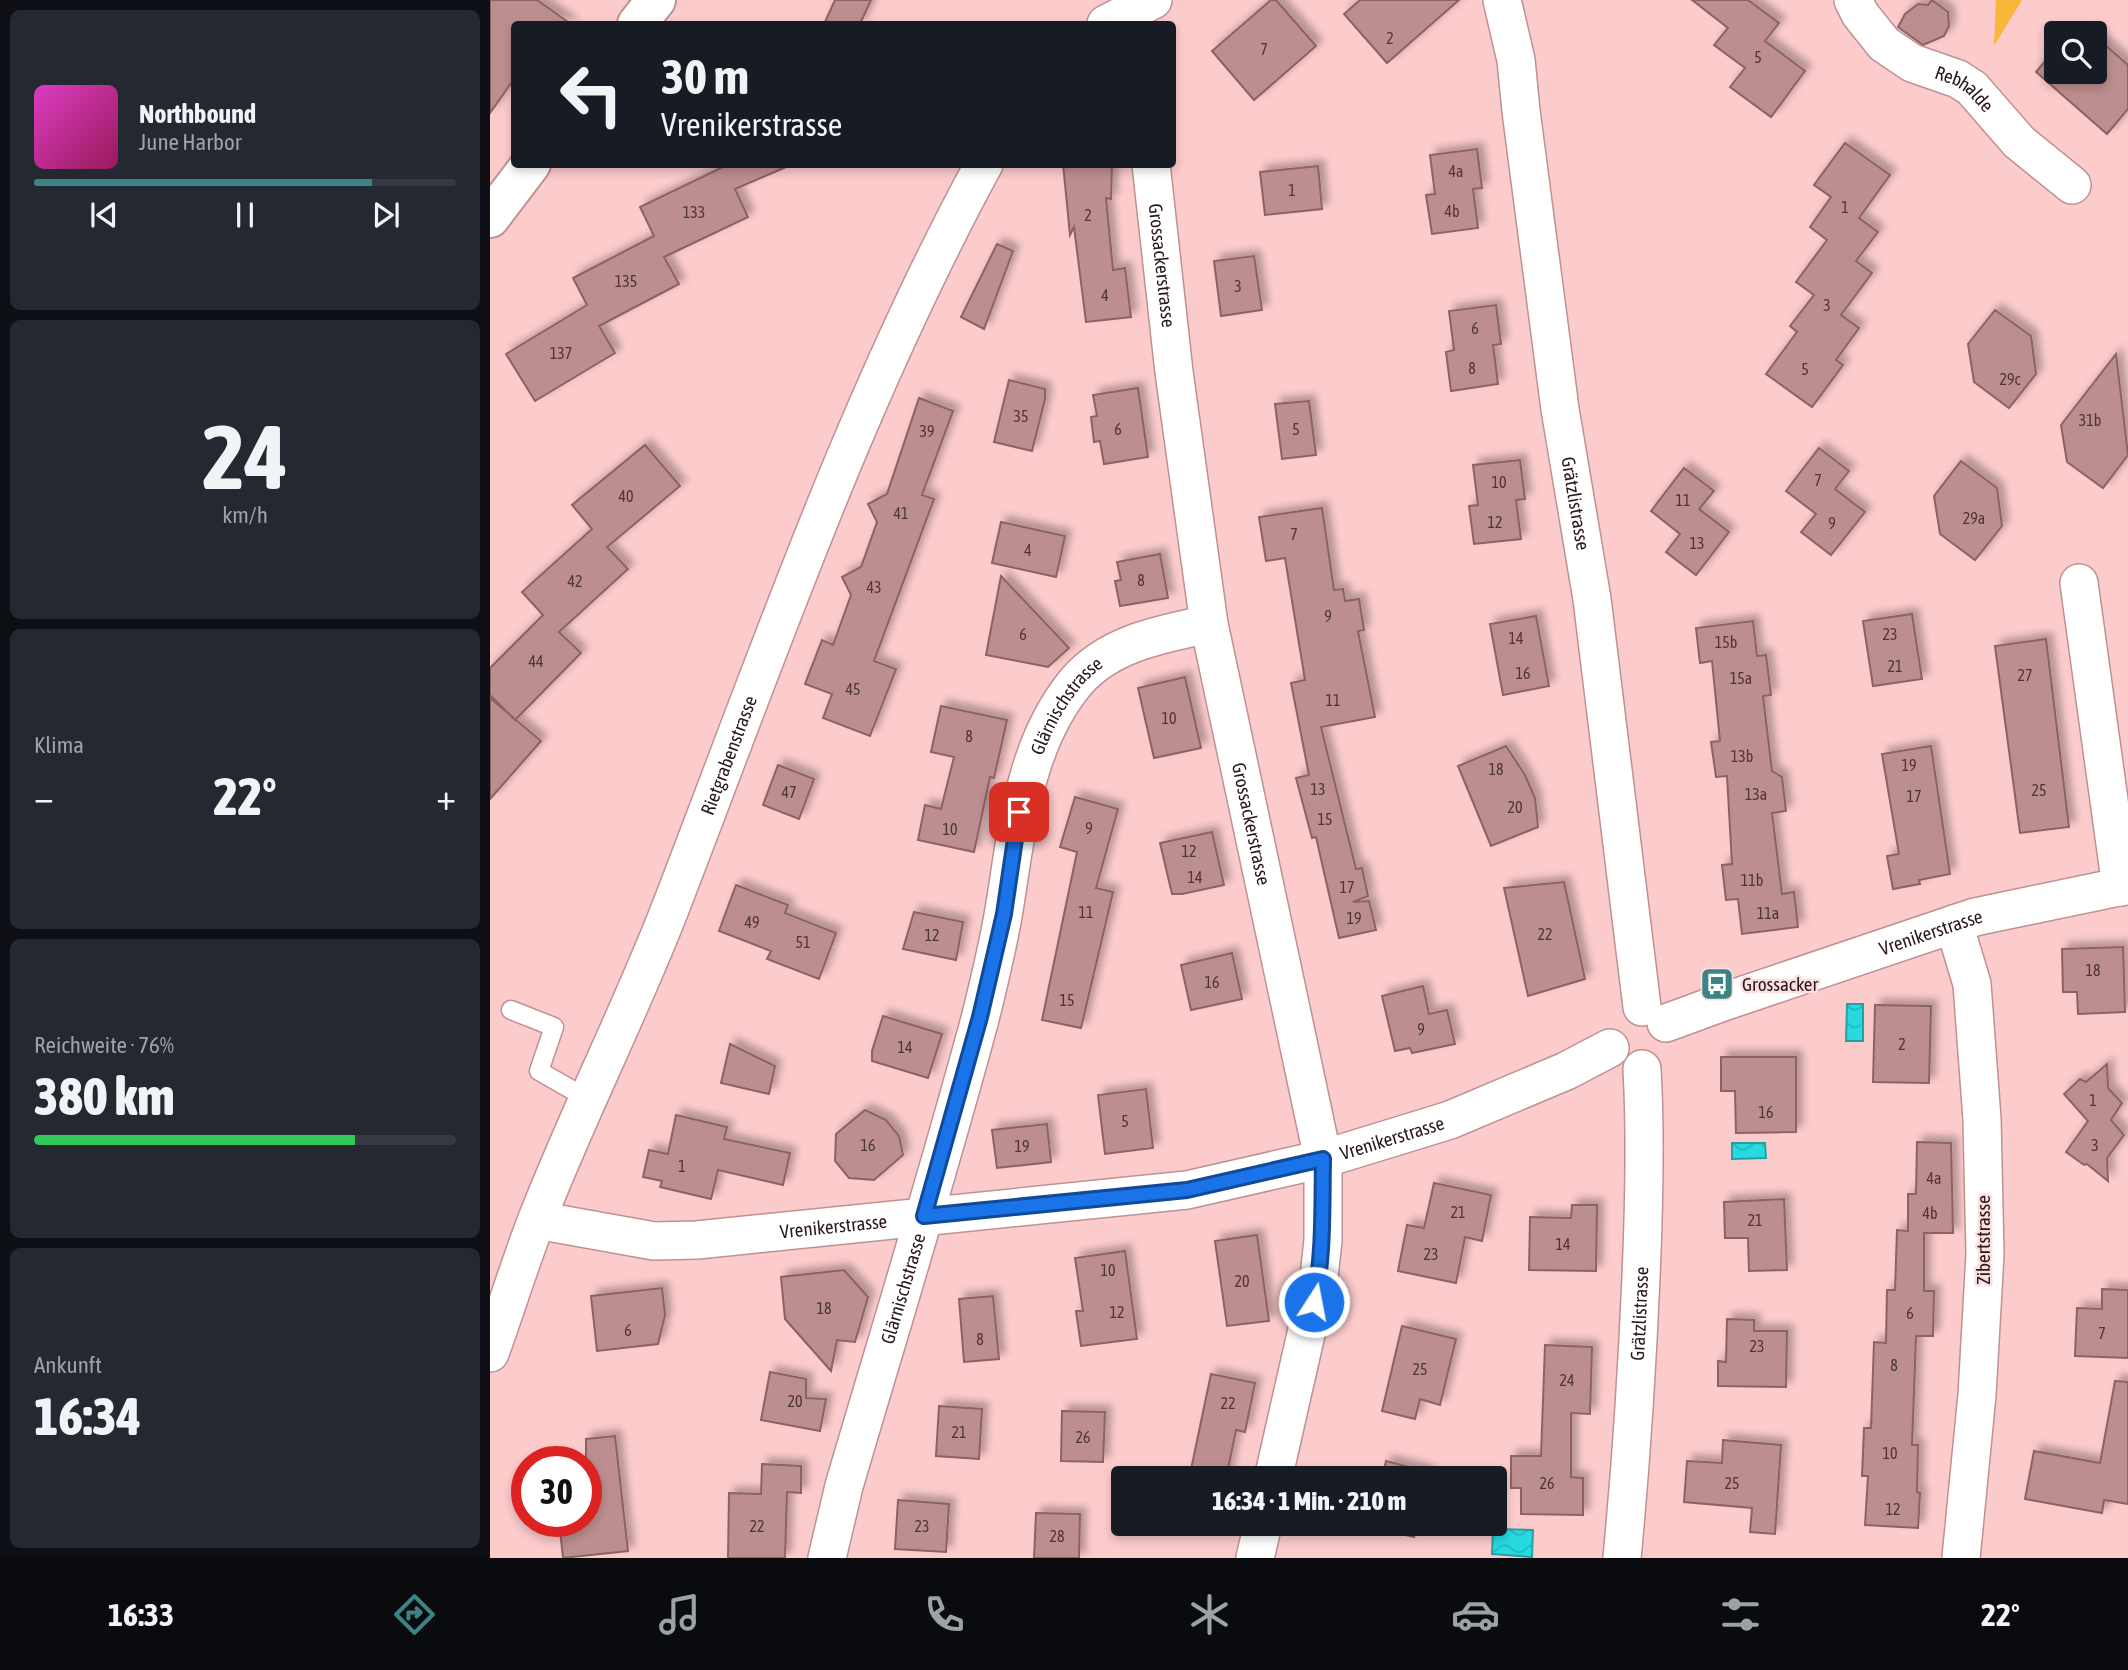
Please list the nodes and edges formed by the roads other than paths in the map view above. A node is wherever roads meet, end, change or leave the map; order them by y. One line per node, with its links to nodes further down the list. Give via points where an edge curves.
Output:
1 (656, 0): 4 (main road)
2 (1502, 0): 15 (street, Grätzlistrasse, via 1516,60 1560,409)
3 (1853, 0): 8 (street, Rebhalde, via 1884,44 1912,63 1972,88 2019,142)
4 (639, 21)
5 (528, 168): 9 (main road)
6 (982, 168): 18 (street, Rietgrabenstrasse, via 872,392 649,963)
7 (1151, 168): 11 (street, Grossackerstrasse)
8 (2072, 185)
9 (490, 218)
10 (2079, 583): 12 (street, Vrenikerstrasse)
11 (1209, 624): 19 (street, Grossackerstrasse); 20 (street, Glärnischstrasse, via 1160,634 1107,654 1077,681 1054,715 1034,760 1019,812 1004,914 980,1017)
12 (2124, 886): 13 (street, Vrenikerstrasse)
13 (1954, 924): 15 (street, Vrenikerstrasse, via 1726,1001); 28 (street, Zibertstrasse, via 1972,984 1985,1254)
14 (511, 1010): 18 (lane, via 554,1027 539,1071)
15 (1654, 1015): 16 (street, via 1630,1008 1619,1015 1608,1036); 17 (street, via 1670,1033 1667,1053)
16 (1610, 1048): 17 (street, via 1622,1064); 19 (street, Vrenikerstrasse, via 1450,1120)
17 (1642, 1069): 27 (street, Grätzlistrasse, via 1642,1260)
18 (588, 1098): 21 (street, Rietgrabenstrasse)
19 (1323, 1159): 20 (street, Vrenikerstrasse, via 1187,1190); 23 (street, Grossackerstrasse, via 1319,1277)
20 (924, 1216): 21 (street, Vrenikerstrasse, via 654,1241); 25 (street, Glärnischstrasse)
21 (537, 1220): 22 (street, Rietgrabenstrasse)
22 (490, 1353)
23 (1276, 1466)
24 (1260, 1536): 26 (street)
25 (827, 1558)
26 (1255, 1558)
27 (1622, 1558)
28 (1961, 1558)

